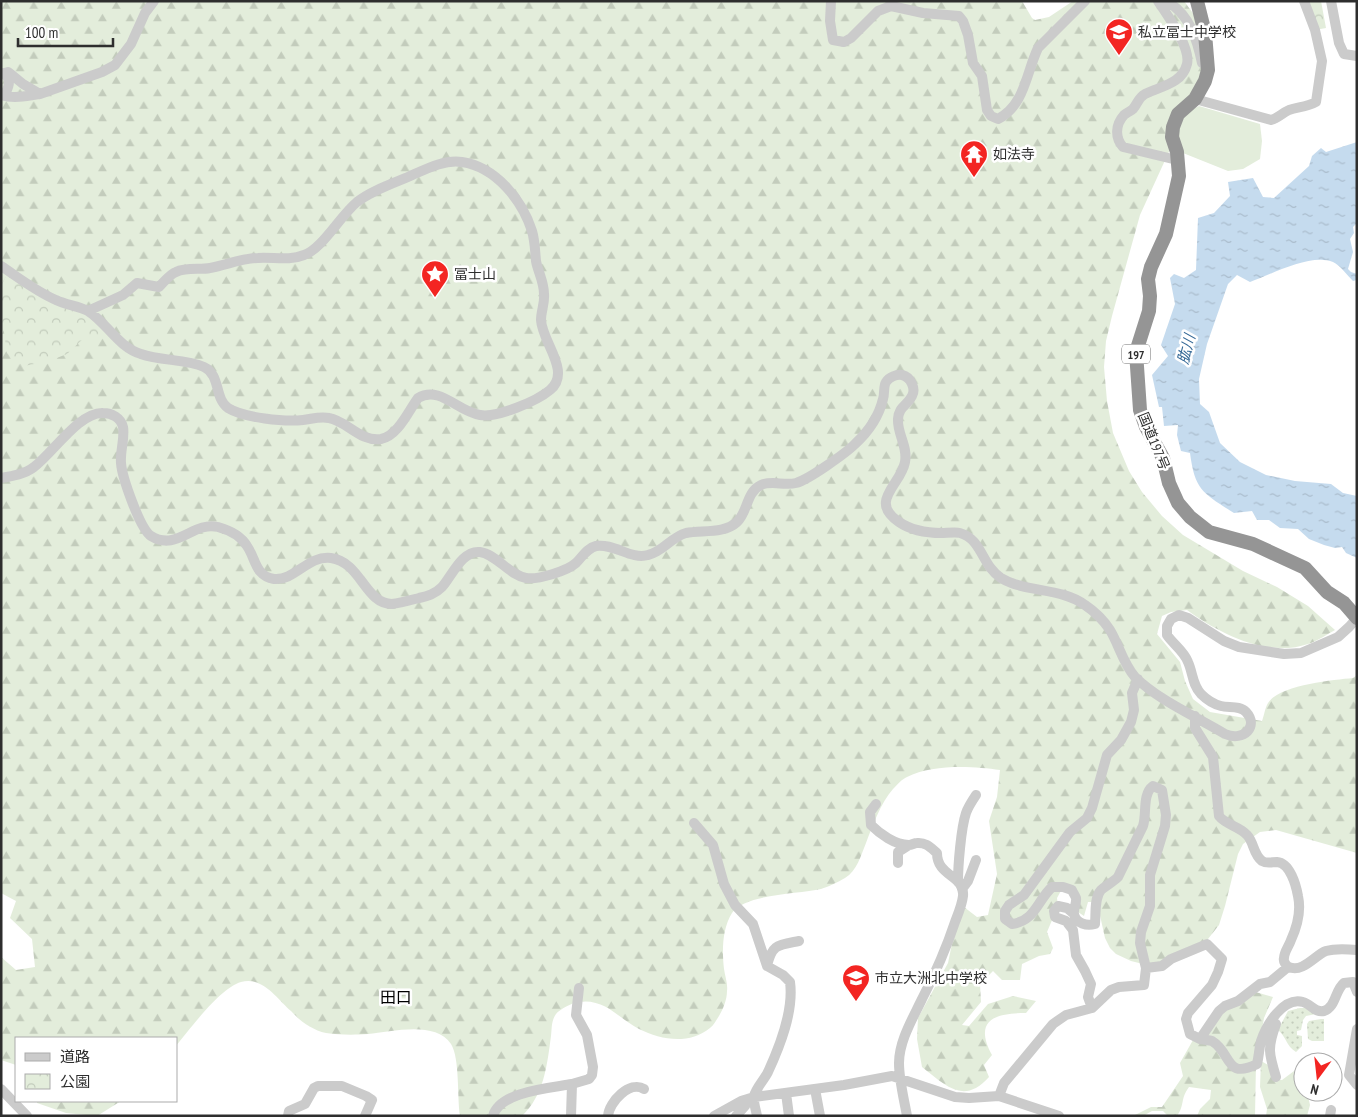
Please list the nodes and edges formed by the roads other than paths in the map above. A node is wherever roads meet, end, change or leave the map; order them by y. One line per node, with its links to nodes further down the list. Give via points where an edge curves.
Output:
1 (154, 1): 13 (street, via 131,44 115,65)
2 (831, 1): 3 (street, via 833,40 844,42 878,11 891,6 959,16 968,35 973,63 982,76 987,110 998,119 1016,103 1038,48)
3 (1085, 1)
4 (1158, 1): 15 (street, via 1180,36 1188,62 1176,81 1138,100 1124,116 1117,133 1123,147)
5 (1166, 1): 11 (street, via 1185,16 1191,26 1200,51)
6 (1197, 1): 11 (highway, 国道197号 / 197, via 1208,54)
7 (1304, 1): 14 (street, via 1322,61 1316,102 1291,109 1271,120)
8 (1331, 1): 9 (street, via 1344,54)
9 (1357, 56)
10 (3, 73): 12 (street, via 9,84 6,92); 13 (street, via 8,72)
11 (1205, 81): 14 (highway, 国道197号 / 197)
12 (1, 94): 13 (street, via 6,97)
13 (40, 94)
14 (1195, 98): 15 (highway, 国道197号 / 197, via 1178,114 1173,127)
15 (1177, 160): 19 (highway, 国道197号 / 197, via 1179,176 1166,234 1150,267 1149,311 1136,352 1140,410 1146,427 1163,458 1178,503 1190,517 1209,532 1253,544 1305,568)
16 (1, 266): 17 (street, via 56,300)
17 (88, 311): 17 (street, via 123,295 137,283 159,287 176,272 248,259 285,259 305,255 315,249 358,201 440,164 462,162 494,176 520,204 528,221 544,293 541,320 559,373 557,383 544,394 496,414 481,416 433,393 424,394 392,433 382,439 372,439 333,418 288,421 229,409 210,370 142,355 129,349)
18 (1, 478): 20 (street, via 22,474 35,467 91,414 111,414 119,419 123,428 123,475 142,526 151,536 178,540 202,526 225,529 247,546 258,570 276,579 285,578 319,558 331,558 344,562 355,571 372,595 392,604 441,589 471,553 488,555 514,573 531,579 566,570 585,552 598,546 646,556 687,533 724,529 736,524 753,491 762,485 797,483 854,446 878,416 886,382 893,376 902,375 914,388 898,416 906,459 885,503 891,515 912,529 963,534 978,547 994,574 1004,580 1072,597 1084,604 1105,624 1128,668)
19 (1357, 618): 21 (street, via 1338,637 1301,652 1284,654 1239,647 1188,618 1179,616 1171,619 1167,635 1188,662 1195,687 1212,702 1241,708 1250,720 1249,730 1233,738)
20 (1138, 680): 21 (street, via 1152,692); 29 (street, via 1132,693 1134,710 1131,722 1107,755 1087,818 1070,832 1024,895 1009,905 1005,919 1012,924 1021,923 1031,916 1052,887 1072,890 1076,898)
21 (1195, 716): 33 (street, via 1195,728 1213,757 1219,816 1248,836 1262,861 1285,865 1296,889 1297,923 1283,957)
22 (976, 796): 28 (street, via 966,812 962,828)
23 (876, 804): 25 (street, via 870,812 871,825 892,840)
24 (694, 823): 32 (street, via 713,845 724,884 735,905 753,924)
25 (909, 845): 27 (street, via 898,852); 28 (street, via 929,846 937,854 941,868)
26 (976, 860): 28 (street, via 968,881)
27 (898, 863)
28 (960, 886): 42 (street, via 963,895 946,947 902,1047)
29 (1074, 914): 34 (street, via 1082,923 1095,924 1097,897 1118,877 1144,826 1146,794 1152,786 1158,787 1162,790 1166,815 1150,875 1150,906 1141,932 1140,943); 38 (street, via 1058,906 1054,911 1055,917 1066,921 1073,930 1076,955 1091,984 1088,997)
30 (799, 941): 32 (street, via 778,945 770,953)
31 (1357, 950): 33 (street, via 1328,951 1305,965)
32 (767, 966): 50 (street, via 783,975 791,988 783,1036 767,1073)
33 (1288, 967): 40 (street, via 1270,982 1260,984 1238,1001 1225,1006)
34 (1146, 968): 38 (street, via 1144,985 1111,990); 40 (street, via 1162,966 1207,944 1222,959 1212,985 1186,1019 1190,1034)
35 (579, 988): 43 (street, via 576,1016 587,1034 593,1067 589,1079)
36 (1357, 992): 37 (street, via 1353,982 1344,983 1336,991 1331,1006 1324,1011)
37 (1298, 1001): 40 (street, via 1278,1010 1262,1039 1257,1064 1248,1068 1240,1070 1231,1065 1211,1041); 41 (street, via 1282,1013 1271,1036 1269,1051)
38 (1092, 1008): 49 (street, via 1066,1015 1053,1024 1004,1083)
39 (1357, 1029): 44 (street, via 1349,1075)
40 (1200, 1039)
41 (1276, 1077)
42 (901, 1079): 47 (street, via 892,1076); 49 (street, via 955,1097); 62 (street)
43 (572, 1084): 54 (street, via 513,1096 494,1110); 55 (street)
44 (1357, 1085)
45 (1, 1089): 51 (street)
46 (644, 1089): 56 (street, via 638,1086 629,1088 615,1099)
47 (815, 1089): 48 (street); 61 (street)
48 (786, 1093): 50 (street); 60 (street)
49 (999, 1096): 63 (street)
50 (751, 1098): 57 (street); 58 (street); 59 (street)
51 (27, 1116)
52 (288, 1116): 53 (street, via 289,1111 305,1104 318,1086 350,1088 372,1100)
53 (365, 1116)
54 (493, 1116)
55 (571, 1116)
56 (608, 1116)
57 (714, 1116)
58 (736, 1116)
59 (757, 1116)
60 (789, 1116)
61 (820, 1116)
62 (907, 1116)
63 (1059, 1116)

